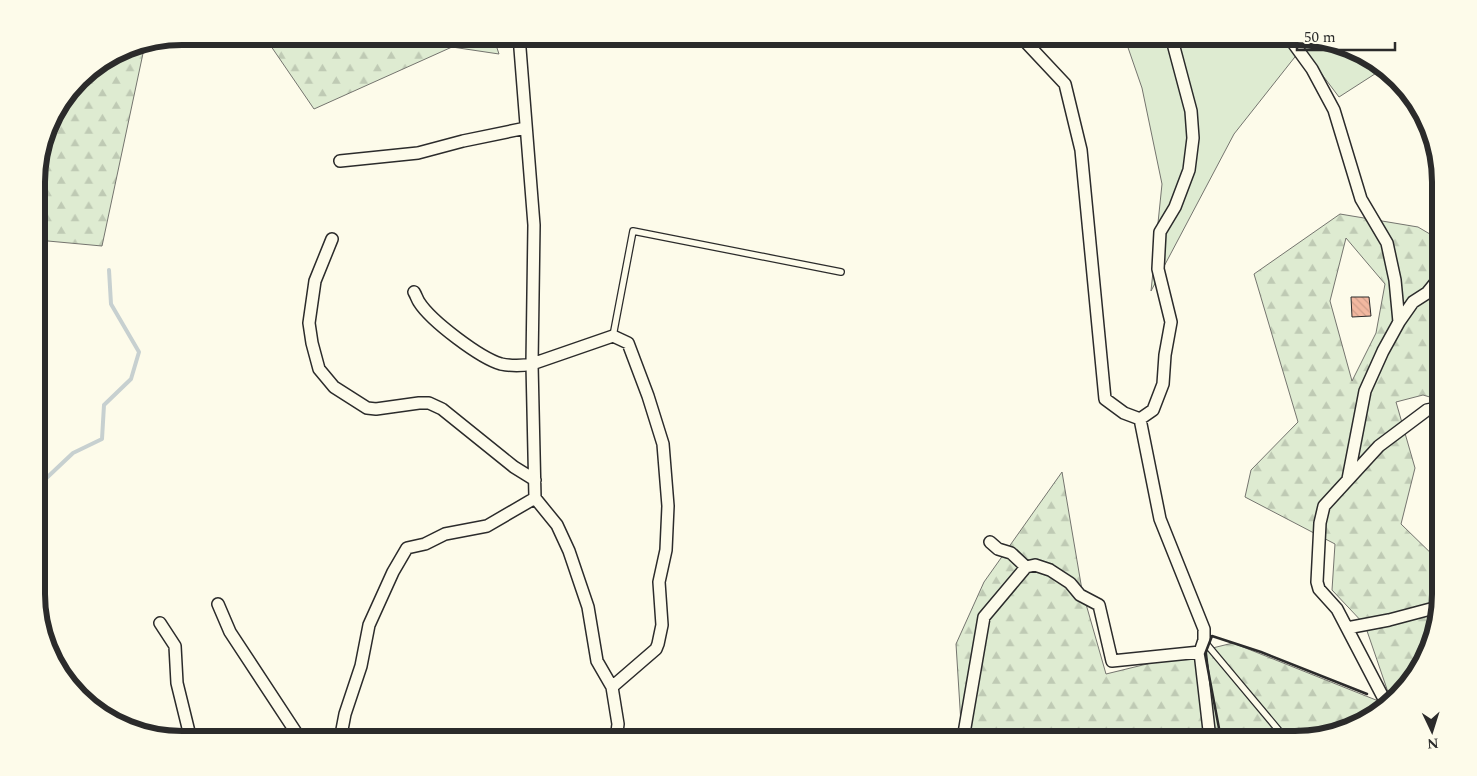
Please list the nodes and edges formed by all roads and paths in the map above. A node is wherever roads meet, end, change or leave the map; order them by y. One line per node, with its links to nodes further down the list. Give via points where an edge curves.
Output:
1 (520, 45): 5 (street)
2 (1028, 45): 15 (street, via 1064,84 1081,150 1105,399 1124,413)
3 (1173, 45): 15 (street, via 1191,110 1193,138 1189,170 1175,208 1160,232 1158,269 1171,322 1163,384 1153,410)
4 (1295, 45): 11 (street, via 1334,110 1361,199 1387,243)
5 (526, 128): 6 (street, via 418,153); 13 (street, via 534,225)
6 (340, 161)
7 (332, 239): 17 (street, via 315,281 309,323 319,369 334,387 367,408 376,410 419,403 429,403 442,409)
8 (841, 272): 12 (lane, via 633,231)
9 (1432, 287): 11 (street, via 1414,302)
10 (414, 292): 13 (street, via 434,319 476,351 500,364)
11 (1399, 322): 16 (street, via 1365,391)
12 (613, 336): 13 (street); 27 (street, via 628,343 648,396 663,444 668,506 666,550 659,582 662,625 658,644)
13 (532, 364): 17 (street)
14 (1432, 409): 16 (street, via 1379,446)
15 (1140, 419): 25 (street, via 1160,519 1204,629)
16 (1348, 479): 24 (street, via 1324,506 1317,582)
17 (535, 480): 18 (street)
18 (535, 498): 27 (street, via 557,524 569,551 588,607 597,661); 31 (street, via 487,526 445,534 407,548 369,625 361,666)
19 (990, 542): 20 (street, via 1011,553)
20 (1026, 567): 26 (street, via 1035,565 1050,570 1070,583 1080,595 1099,604 1112,661); 33 (street, via 984,617)
21 (218, 604): 30 (street, via 230,632)
22 (1431, 609): 24 (street)
23 (160, 623): 29 (street, via 175,646 177,683)
24 (1347, 628): 28 (street)
25 (1204, 640): 26 (street); 35 (lane)
26 (1200, 652): 34 (street)
27 (612, 687): 32 (street)
28 (1384, 698)
29 (189, 731)
30 (295, 731)
31 (341, 731)
32 (617, 731)
33 (964, 731)
34 (1209, 731)
35 (1279, 731)

